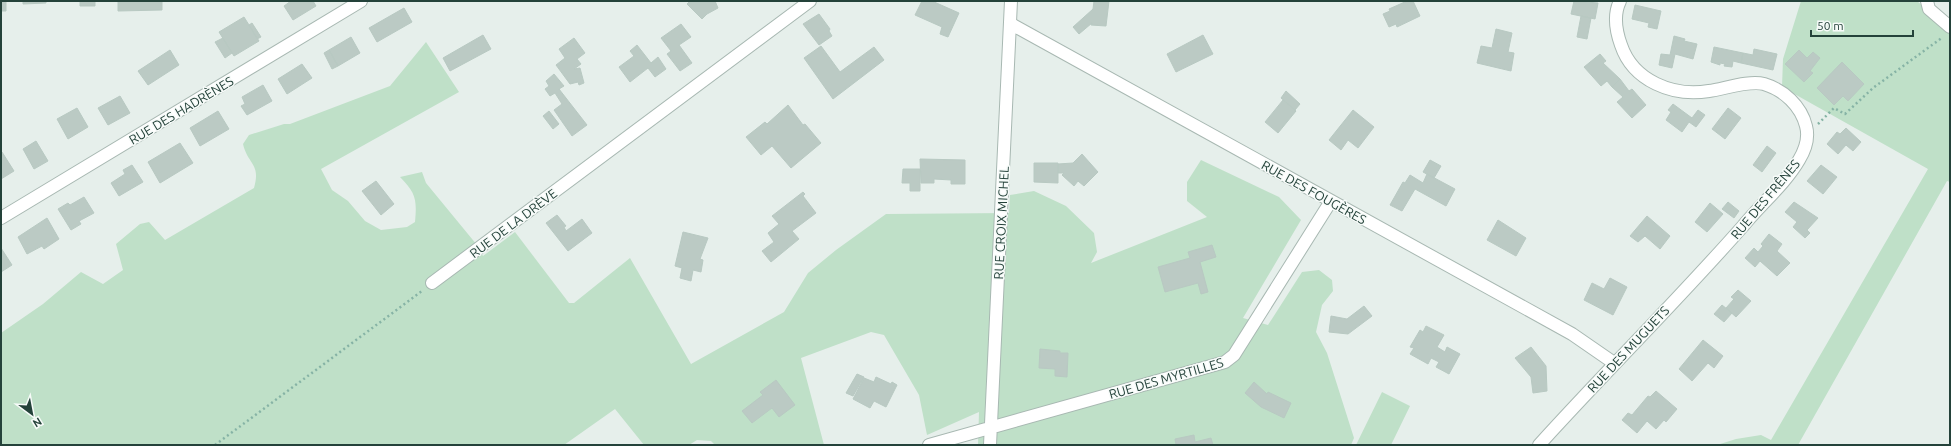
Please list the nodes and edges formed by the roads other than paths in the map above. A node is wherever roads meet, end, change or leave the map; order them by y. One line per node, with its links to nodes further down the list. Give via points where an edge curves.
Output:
1 (361, 1): 9 (street, RUE DES HADRÈNES)
2 (810, 1): 11 (street, RUE DE LA DRÈVE)
3 (1011, 1): 6 (street, RUE CROIX MICHEL)
4 (1620, 1): 10 (street, RUE DES FRÊNES, via 1616,15 1617,34 1627,58 1640,74 1659,85 1683,91 1708,91 1733,85 1763,84 1789,97 1796,104 1807,131 1804,150 1790,173)
5 (1927, 1): 7 (street, via 1929,9)
6 (1011, 24): 8 (street, RUE DES FOUGÈRES); 13 (street, RUE CROIX MICHEL)
7 (1947, 31)
8 (1331, 201): 12 (street, RUE DES FOUGÈRES, via 1572,334); 13 (street, RUE DES MYRTILLES, via 1234,355 1225,362)
9 (1, 218)
10 (1719, 253): 12 (street, RUE DES MUGUETS)
11 (432, 283)
12 (1614, 363): 16 (street, RUE DES MUGUETS)
13 (990, 428): 14 (street, RUE DES MYRTILLES); 15 (street, RUE CROIX MICHEL)
14 (929, 445)
15 (990, 445)
16 (1539, 445)

